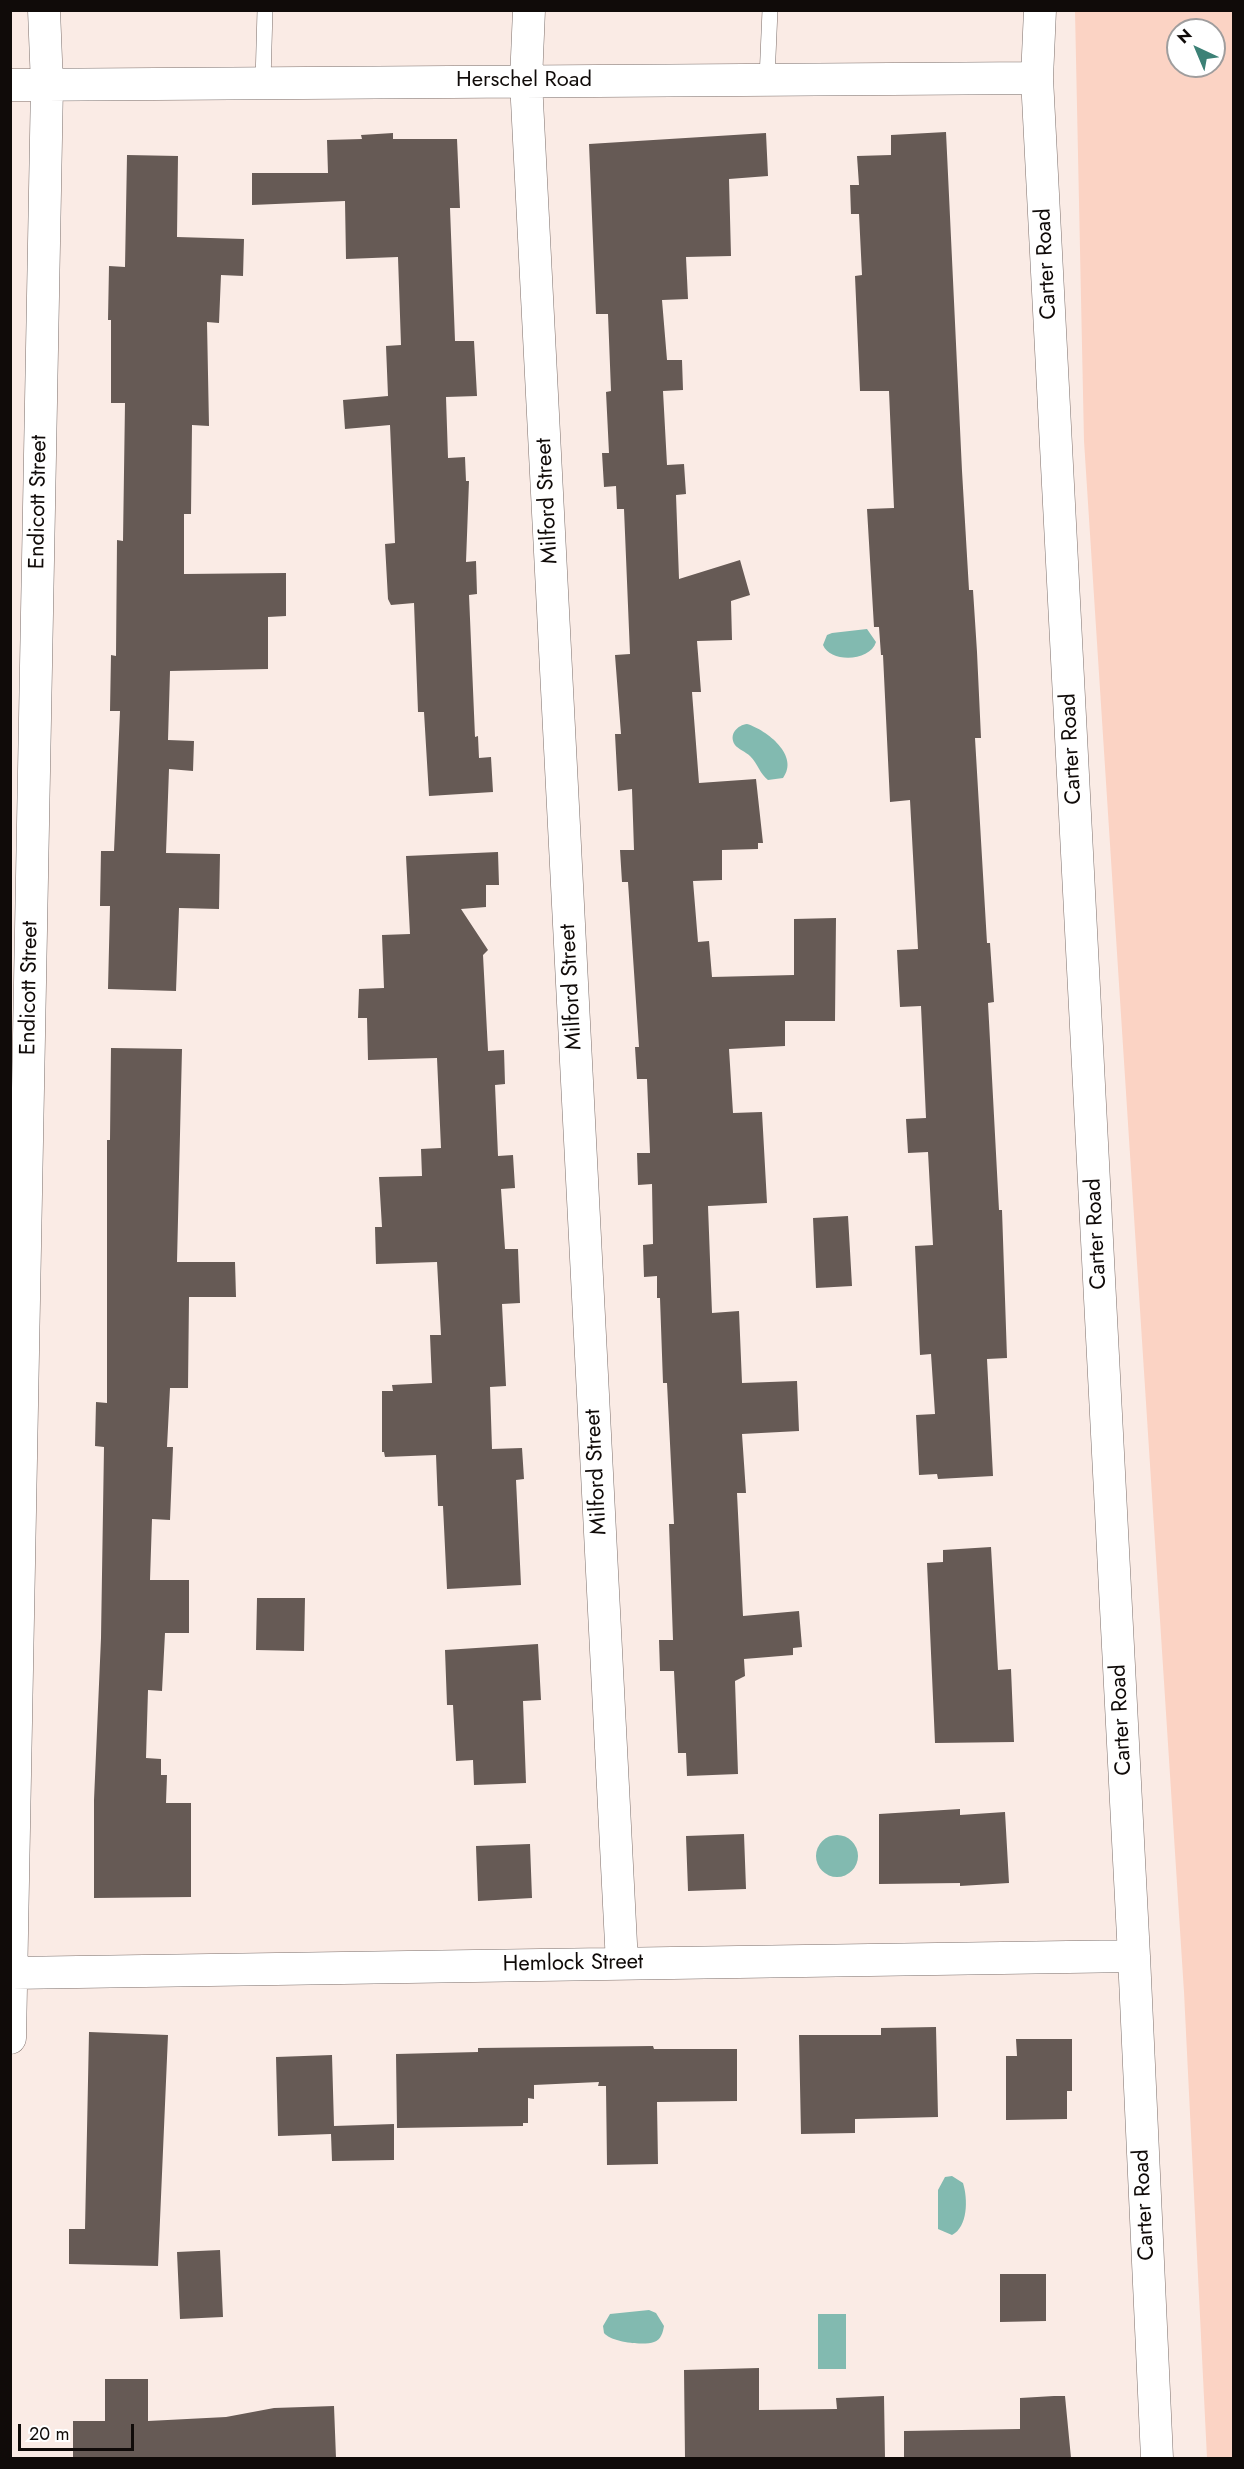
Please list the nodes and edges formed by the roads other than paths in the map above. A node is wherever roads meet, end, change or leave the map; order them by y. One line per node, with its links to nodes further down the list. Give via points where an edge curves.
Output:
1 (44, 10): 11 (street, Endicott Street)
2 (265, 10): 9 (lane)
3 (529, 10): 8 (street, Milford Street)
4 (770, 10): 7 (lane)
5 (1040, 10): 6 (street, Carter Road)
6 (1037, 78): 7 (street, Herschel Road); 12 (street, Carter Road)
7 (767, 79): 8 (street, Herschel Road)
8 (526, 81): 9 (street, Herschel Road); 13 (street, Milford Street)
9 (263, 82): 11 (street, Herschel Road)
10 (10, 85): 11 (street, Herschel Road)
11 (47, 85): 14 (street, Endicott Street)
12 (1134, 1956): 13 (street, Hemlock Street); 16 (street, Carter Road)
13 (622, 1963): 14 (street, Hemlock Street)
14 (12, 1973): 15 (street, Endicott Street)
15 (10, 2038)
16 (1157, 2458)

